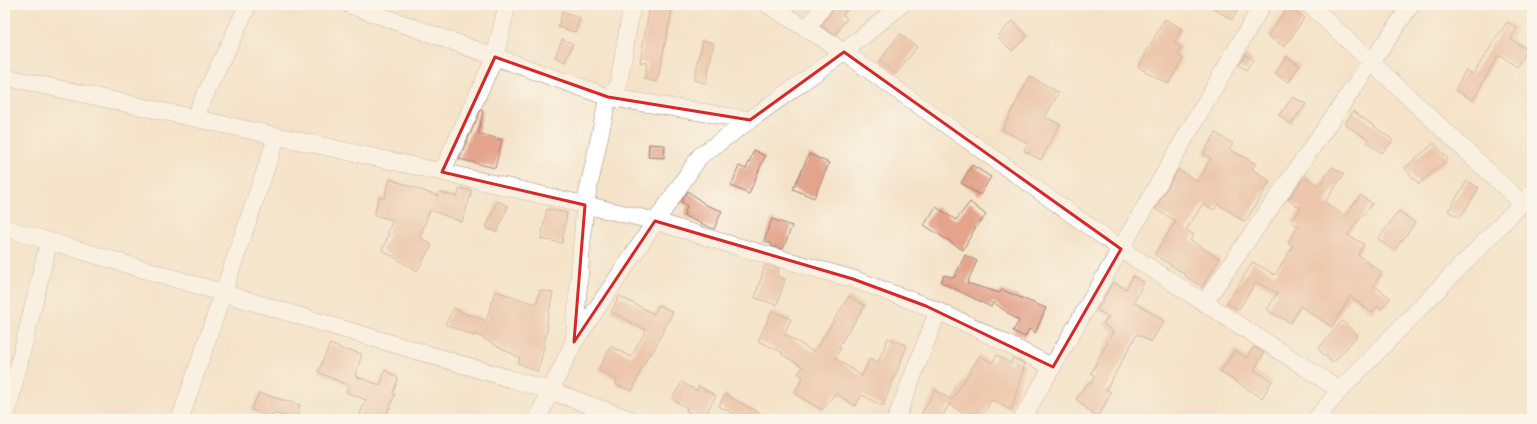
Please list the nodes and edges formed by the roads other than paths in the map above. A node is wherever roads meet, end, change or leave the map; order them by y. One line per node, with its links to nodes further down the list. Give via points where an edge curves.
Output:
1 (248, 5): 17 (street)
2 (350, 5): 13 (street)
3 (507, 5): 13 (street)
4 (632, 5): 16 (street, via 618,87)
5 (768, 5): 11 (street)
6 (824, 5): 11 (street)
7 (901, 5): 12 (street)
8 (1262, 5): 26 (street)
9 (1310, 5): 14 (street)
10 (1411, 5): 14 (street)
11 (807, 29): 12 (street)
12 (844, 52): 18 (street); 26 (street)
13 (495, 57): 16 (street); 20 (street)
14 (1370, 61): 21 (street); 28 (street)
15 (5, 77): 17 (street)
16 (608, 97): 18 (street); 22 (street)
17 (194, 118): 19 (street)
18 (750, 120): 23 (street, via 700,156)
19 (277, 136): 20 (street); 27 (street)
20 (442, 172): 22 (street)
21 (1527, 198): 32 (street)
22 (585, 205): 23 (street); 30 (street)
23 (656, 221): 29 (street, via 853,279); 30 (street)
24 (5, 228): 25 (street)
25 (49, 241): 27 (street); 34 (street)
26 (1121, 249): 28 (street); 31 (street)
27 (224, 294): 33 (street); 35 (street)
28 (1204, 302): 32 (street)
29 (938, 311): 31 (street); 38 (street)
30 (574, 342): 33 (street)
31 (1053, 367): 39 (street)
32 (1340, 390): 40 (street)
33 (551, 391): 36 (street); 37 (street)
34 (8, 418)
35 (180, 419)
36 (537, 419)
37 (629, 419)
38 (896, 419)
39 (1022, 419)
40 (1316, 419)

